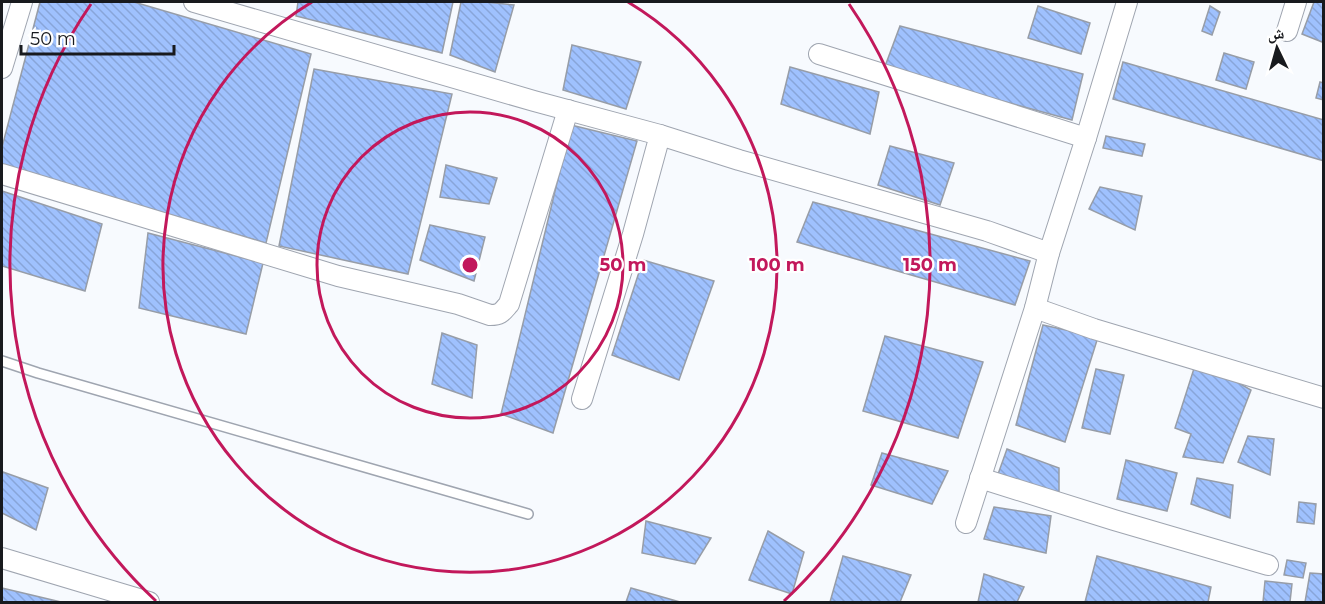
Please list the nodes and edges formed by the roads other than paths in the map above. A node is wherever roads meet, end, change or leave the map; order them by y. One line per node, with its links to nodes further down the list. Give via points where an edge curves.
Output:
1 (22, 2): 7 (street)
2 (194, 2): 8 (street)
3 (1127, 2): 10 (street)
4 (1296, 2): 5 (street)
5 (1287, 31)
6 (819, 54): 10 (street)
7 (2, 69)
8 (568, 110): 9 (street); 11 (street, via 509,304 496,315 338,276)
9 (660, 135): 12 (street, via 987,231); 16 (street)
10 (1086, 138): 12 (street)
11 (2, 174)
12 (1049, 253): 13 (street)
13 (1035, 308): 15 (street); 17 (street)
14 (2, 361): 18 (lane)
15 (1323, 398)
16 (582, 399)
17 (980, 478): 19 (street); 21 (street)
18 (528, 514)
19 (966, 523)
20 (2, 558): 22 (street)
21 (1268, 565)
22 (149, 603)

